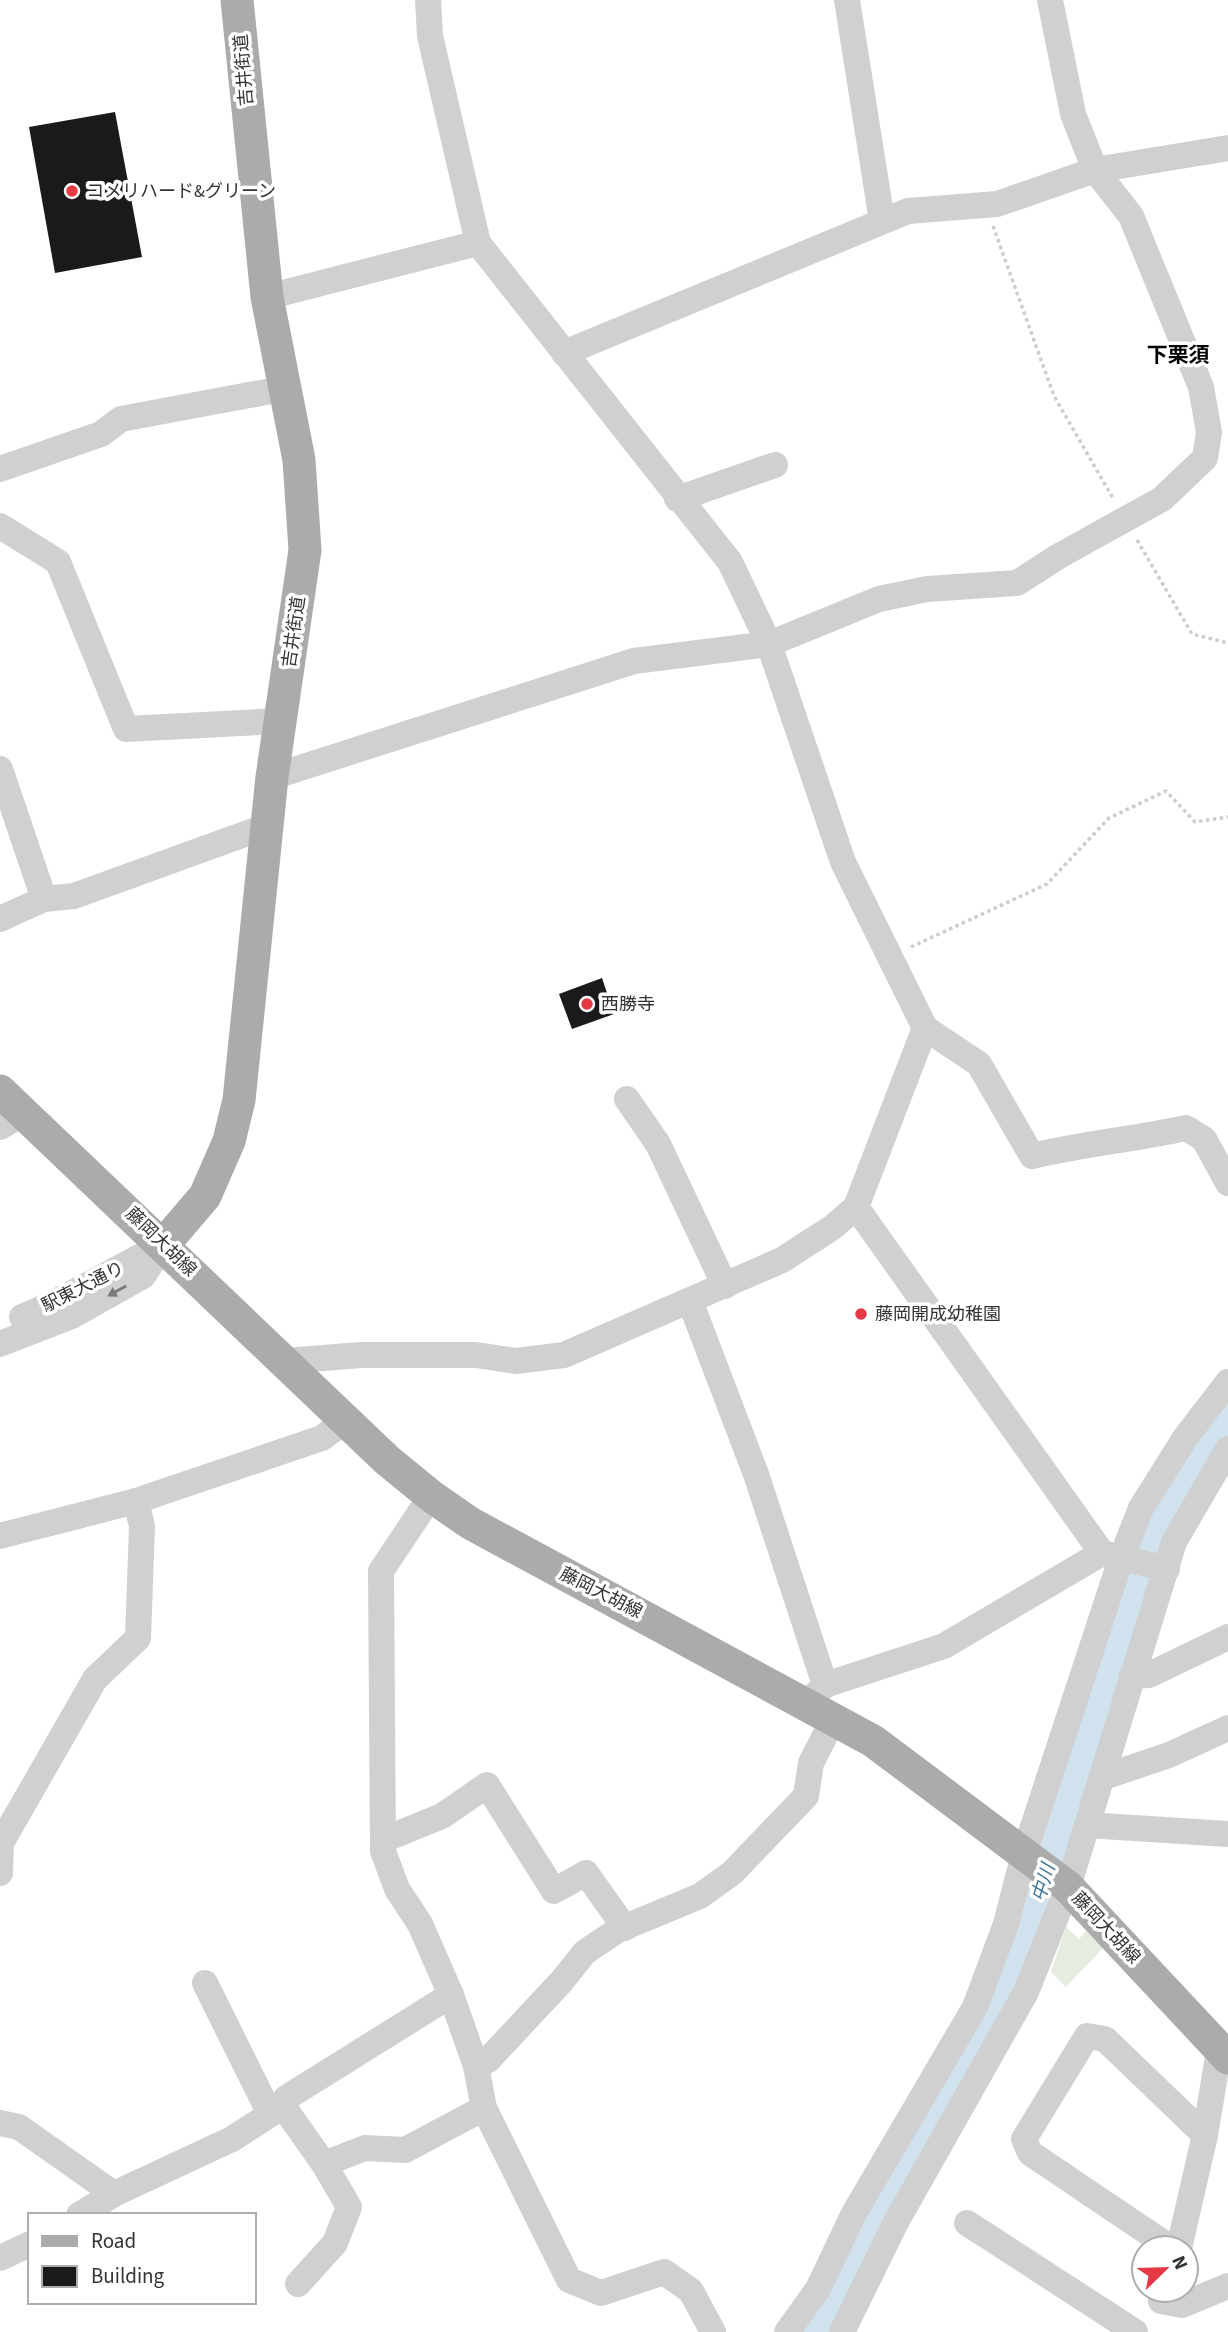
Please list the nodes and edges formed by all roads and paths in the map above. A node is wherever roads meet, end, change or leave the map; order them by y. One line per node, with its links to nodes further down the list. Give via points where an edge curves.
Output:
1 (237, 0): 10 (main road, 吉井街道)
2 (428, 0): 9 (street, via 430,36)
3 (846, 0): 8 (street)
4 (1050, 0): 6 (street, via 1073,114)
5 (1228, 149): 6 (street)
6 (1095, 170): 7 (street); 16 (street, via 1131,216 1201,387 1209,432 1205,458 1161,499)
7 (985, 205): 8 (street, via 908,211); 16 (path, via 1054,396)
8 (882, 221): 11 (street)
9 (478, 243): 10 (street); 11 (street)
10 (267, 297): 12 (main road, 吉井街道)
11 (564, 353): 15 (street)
12 (287, 388): 14 (street, via 121,418 101,434); 20 (main road, 吉井街道, via 299,460 305,551)
13 (775, 465): 15 (street)
14 (0, 469)
15 (677, 499): 19 (street, via 730,562)
16 (1125, 519): 18 (path, via 1192,634); 19 (street, via 1017,583 928,589 879,599)
17 (0, 526): 20 (street, via 58,562 126,729)
18 (1228, 643)
19 (769, 644): 22 (street, via 634,661); 27 (street, via 843,862)
20 (280, 721): 22 (main road, 吉井街道)
21 (0, 769): 25 (street)
22 (272, 777): 24 (main road, 吉井街道)
23 (1228, 817): 27 (path, via 1195,822 1166,791 1109,818 1047,884)
24 (267, 826): 25 (street, via 74,896); 34 (main road, 吉井街道, via 233,1128 205,1196)
25 (44, 899): 26 (street)
26 (0, 919)
27 (890, 957): 28 (street)
28 (925, 1028): 32 (street, via 979,1064 1032,1156 1186,1128 1204,1139); 33 (street)
29 (0, 1091): 31 (main road, 藤岡大胡線)
30 (627, 1098): 35 (street, via 658,1144)
31 (13, 1120): 34 (main road, 藤岡大胡線)
32 (1228, 1183)
33 (856, 1207): 35 (street, via 782,1260); 46 (street)
34 (164, 1244): 37 (street, 駅東大通り, via 50,1305); 38 (street, one-way to 38, via 143,1276 72,1316); 39 (main road, 藤岡大胡線)
35 (725, 1286): 36 (street)
36 (690, 1301): 39 (street, via 564,1355 516,1361 476,1355 360,1355); 50 (street, via 757,1474)
37 (0, 1325)
38 (0, 1344)
39 (285, 1361): 41 (main road, 藤岡大胡線)
40 (1228, 1382): 46 (street, via 1185,1438)
41 (346, 1420): 43 (main road, 藤岡大胡線); 44 (street, via 321,1438)
42 (1228, 1449): 47 (street, via 1174,1542)
43 (431, 1496): 50 (main road, 藤岡大胡線, via 521,1552); 55 (street, via 381,1571)
44 (136, 1501): 45 (street); 57 (street, via 142,1526 138,1638 95,1679 1,1843)
45 (0, 1536)
46 (1111, 1556): 47 (street); 50 (street, via 944,1646); 56 (street)
47 (1167, 1569): 49 (street)
48 (1228, 1637): 49 (street, via 1149,1675)
49 (1132, 1676): 52 (street)
50 (822, 1702): 56 (main road, 藤岡大胡線); 58 (street, via 806,1796 732,1873 700,1896)
51 (1228, 1728): 52 (street, via 1169,1755)
52 (1101, 1778): 53 (street)
53 (1087, 1825): 54 (street); 56 (street)
54 (1228, 1834)
55 (383, 1840): 58 (street, via 442,1816 487,1785 554,1891 586,1872); 60 (street, via 397,1889 420,1924)
56 (1044, 1870): 61 (main road, 藤岡大胡線); 80 (street, via 1006,1924 975,2007 853,2215 818,2289); 81 (street, via 1026,1992 896,2222)
57 (0, 1873)
58 (625, 1927): 62 (street, via 585,1952 497,2050)
59 (205, 1983): 64 (street)
60 (451, 1995): 62 (street); 64 (street, via 286,2098)
61 (1223, 2055): 66 (street)
62 (476, 2066): 63 (street)
63 (484, 2108): 67 (street, via 405,2150 365,2148); 79 (street, via 569,2280 601,2293 664,2272 691,2291)
64 (276, 2110): 67 (street); 68 (street, via 232,2139)
65 (0, 2123): 68 (street, via 19,2127)
66 (1205, 2135): 71 (street, via 1105,2039 1087,2036 1024,2139 1030,2152); 72 (street)
67 (324, 2164): 75 (street, via 349,2207 335,2243)
68 (114, 2194): 69 (street)
69 (82, 2213)
70 (967, 2223): 82 (street)
71 (1150, 2234)
72 (1182, 2234)
73 (28, 2245): 74 (street)
74 (0, 2258)
75 (298, 2284)
76 (1228, 2286): 77 (street)
77 (1200, 2298)
78 (1159, 2304): 83 (street)
79 (713, 2332)
80 (787, 2332)
81 (842, 2332)
82 (1135, 2332)
83 (1143, 2332)

